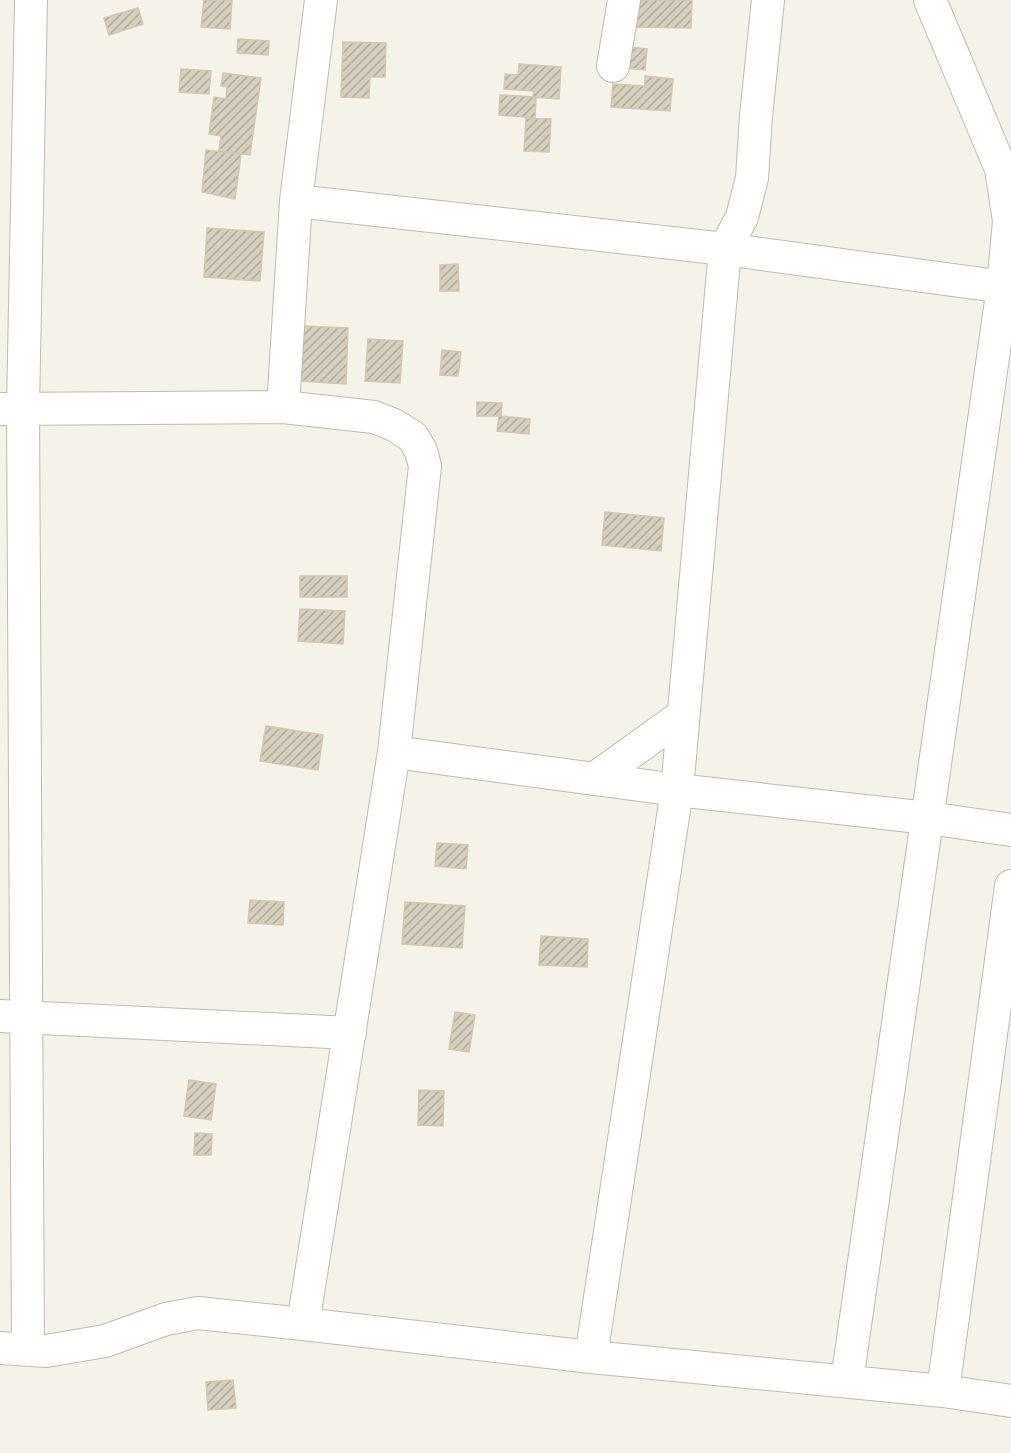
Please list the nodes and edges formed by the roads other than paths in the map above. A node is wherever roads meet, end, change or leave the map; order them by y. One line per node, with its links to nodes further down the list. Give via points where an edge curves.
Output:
1 (31, 0): 11 (street)
2 (321, 0): 7 (street)
3 (624, 0): 6 (street)
4 (768, 0): 8 (street, via 752,178 742,217)
5 (930, 0): 9 (street, via 1001,169 1009,221)
6 (613, 66)
7 (296, 201): 8 (street); 10 (street)
8 (725, 249): 9 (street); 12 (street)
9 (1007, 288): 16 (street)
10 (283, 407): 11 (street); 13 (street, via 374,417 413,437 421,450 425,466)
11 (11, 409): 19 (street)
12 (683, 715): 14 (street); 15 (street)
13 (394, 752): 14 (street); 20 (street)
14 (594, 779): 15 (street)
15 (677, 790): 16 (street); 23 (street)
16 (928, 818): 17 (street); 24 (street)
17 (1011, 830)
18 (1011, 886): 25 (street)
19 (13, 1017): 20 (street); 22 (street)
20 (350, 1033): 21 (street)
21 (303, 1323): 22 (street, via 198,1314 166,1318 105,1341 46,1351); 23 (street)
22 (14, 1349)
23 (591, 1357): 24 (street)
24 (847, 1382): 25 (street)
25 (943, 1391): 26 (street)
26 (1011, 1401)

